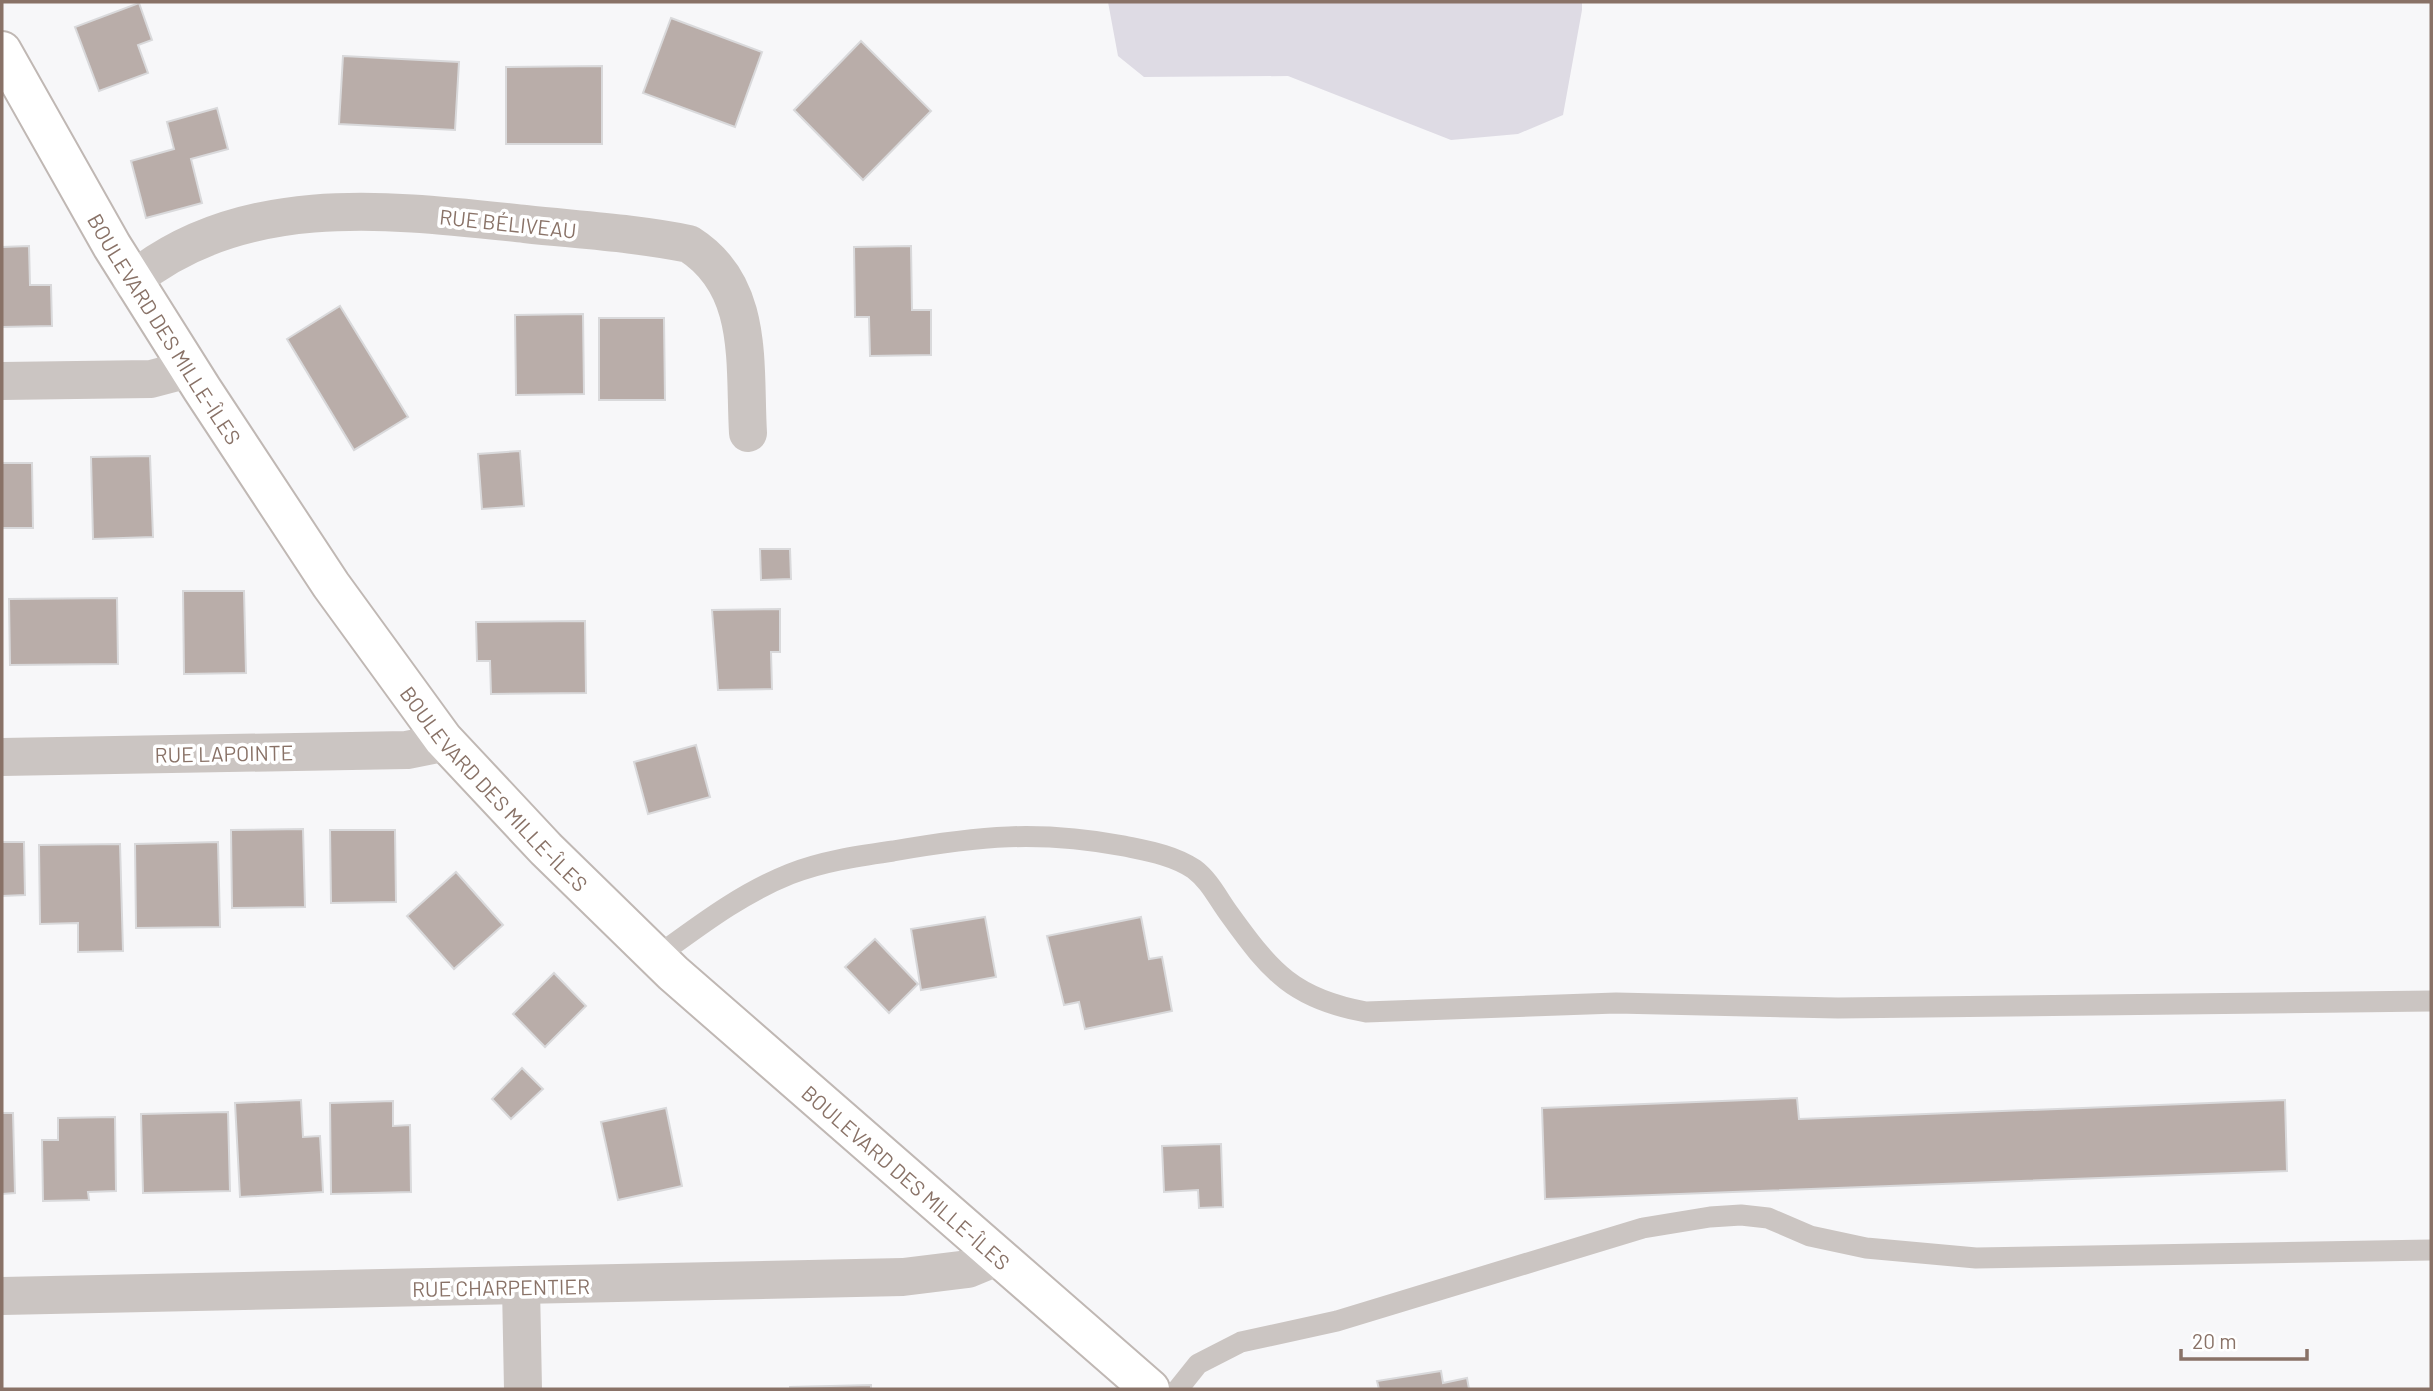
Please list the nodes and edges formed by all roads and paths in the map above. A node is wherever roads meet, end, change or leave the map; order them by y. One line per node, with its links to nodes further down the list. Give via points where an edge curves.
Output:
1 (2, 51): 2 (street, BOULEVARD DES MILLE-ÎLES)
2 (132, 281): 3 (street, BOULEVARD DES MILLE-ÎLES); 5 (street, RUE BÉLIVEAU, via 148,268 219,233 291,215 459,216 689,244 721,272 739,310)
3 (189, 369): 4 (street, via 150,379); 6 (street, BOULEVARD DES MILLE-ÎLES, via 331,585)
4 (2, 381)
5 (748, 433)
6 (443, 739): 7 (street, RUE LAPOINTE, via 407,750); 8 (street, BOULEVARD DES MILLE-ÎLES)
7 (2, 757)
8 (656, 957): 9 (lane, via 727,906 792,873 842,859 961,839 1043,835 1142,850 1171,857 1195,870 1270,966 1292,987 1340,1008 1366,1012 1616,1003 1838,1008); 11 (street, BOULEVARD DES MILLE-ÎLES)
9 (2431, 1001)
10 (2431, 1250): 16 (lane, via 1976,1258 1866,1248 1810,1237 1768,1218 1710,1217 1643,1228 1337,1321 1241,1342 1198,1364)
11 (997, 1256): 12 (street, RUE CHARPENTIER, via 968,1269 903,1277); 15 (street, BOULEVARD DES MILLE-ÎLES)
12 (521, 1287): 13 (street, RUE CHARPENTIER); 14 (street)
13 (2, 1296)
14 (523, 1389)
15 (1150, 1389)
16 (1178, 1389)

